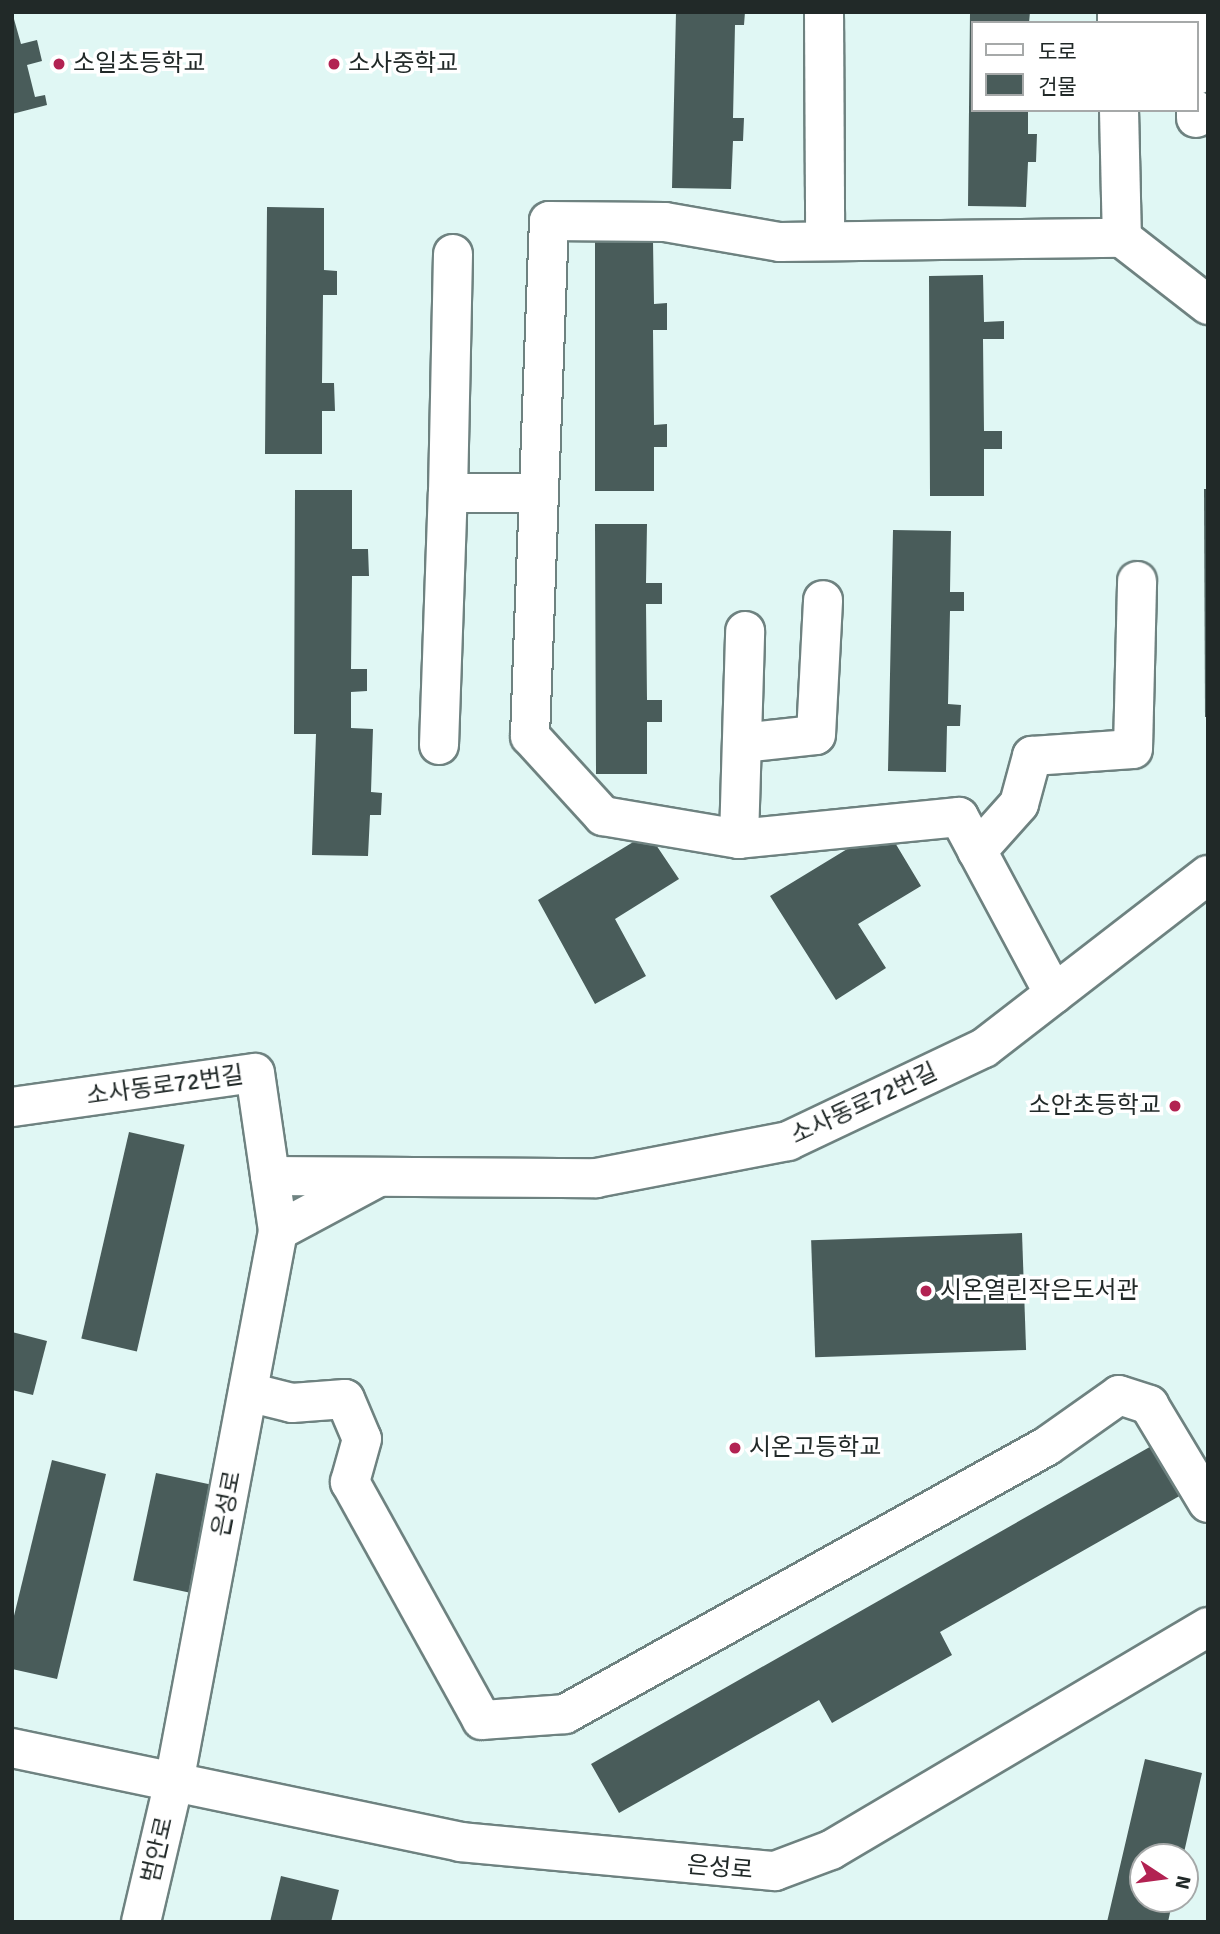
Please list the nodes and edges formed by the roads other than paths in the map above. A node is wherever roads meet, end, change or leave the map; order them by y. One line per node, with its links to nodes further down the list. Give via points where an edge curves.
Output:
1 (824, 12): 6 (street)
2 (1117, 21): 3 (street, via 1117,12)
3 (1171, 21)
4 (1119, 112): 5 (street)
5 (1122, 237): 6 (street); 8 (street)
6 (825, 242): 10 (street, via 780,242 665,222 550,221)
7 (453, 254): 9 (street)
8 (1208, 304)
9 (449, 493): 10 (street); 15 (street)
10 (538, 493): 16 (street, via 530,736 603,816)
11 (1138, 581): 17 (street, via 1133,749 1032,756 1019,804)
12 (823, 600): 14 (street, via 816,735)
13 (745, 631): 14 (street)
14 (742, 743): 16 (street)
15 (439, 746)
16 (739, 839): 17 (street, via 960,817)
17 (977, 851): 19 (street)
18 (1208, 875): 19 (street, 소사동로72번길)
19 (1054, 994): 22 (street, 소사동로72번길, via 984,1048 788,1141 596,1178)
20 (12, 1107): 21 (street, 소사동로72번길, via 255,1073)
21 (270, 1177): 22 (street, 소사동로72번길); 23 (street, 소사동로72번길)
22 (376, 1179): 23 (street, 소사동로72번길)
23 (278, 1231): 24 (street, 은성로)
24 (248, 1392): 25 (street, via 292,1404 345,1399 362,1439 350,1482 482,1720 565,1714 1047,1446 1119,1395 1149,1405); 28 (street, 은성로)
25 (1208, 1503)
26 (1208, 1627): 28 (street, 은성로, via 831,1850 775,1871 460,1842)
27 (12, 1748): 28 (street, 은성로)
28 (176, 1777): 29 (street, 범안로)
29 (141, 1922)

